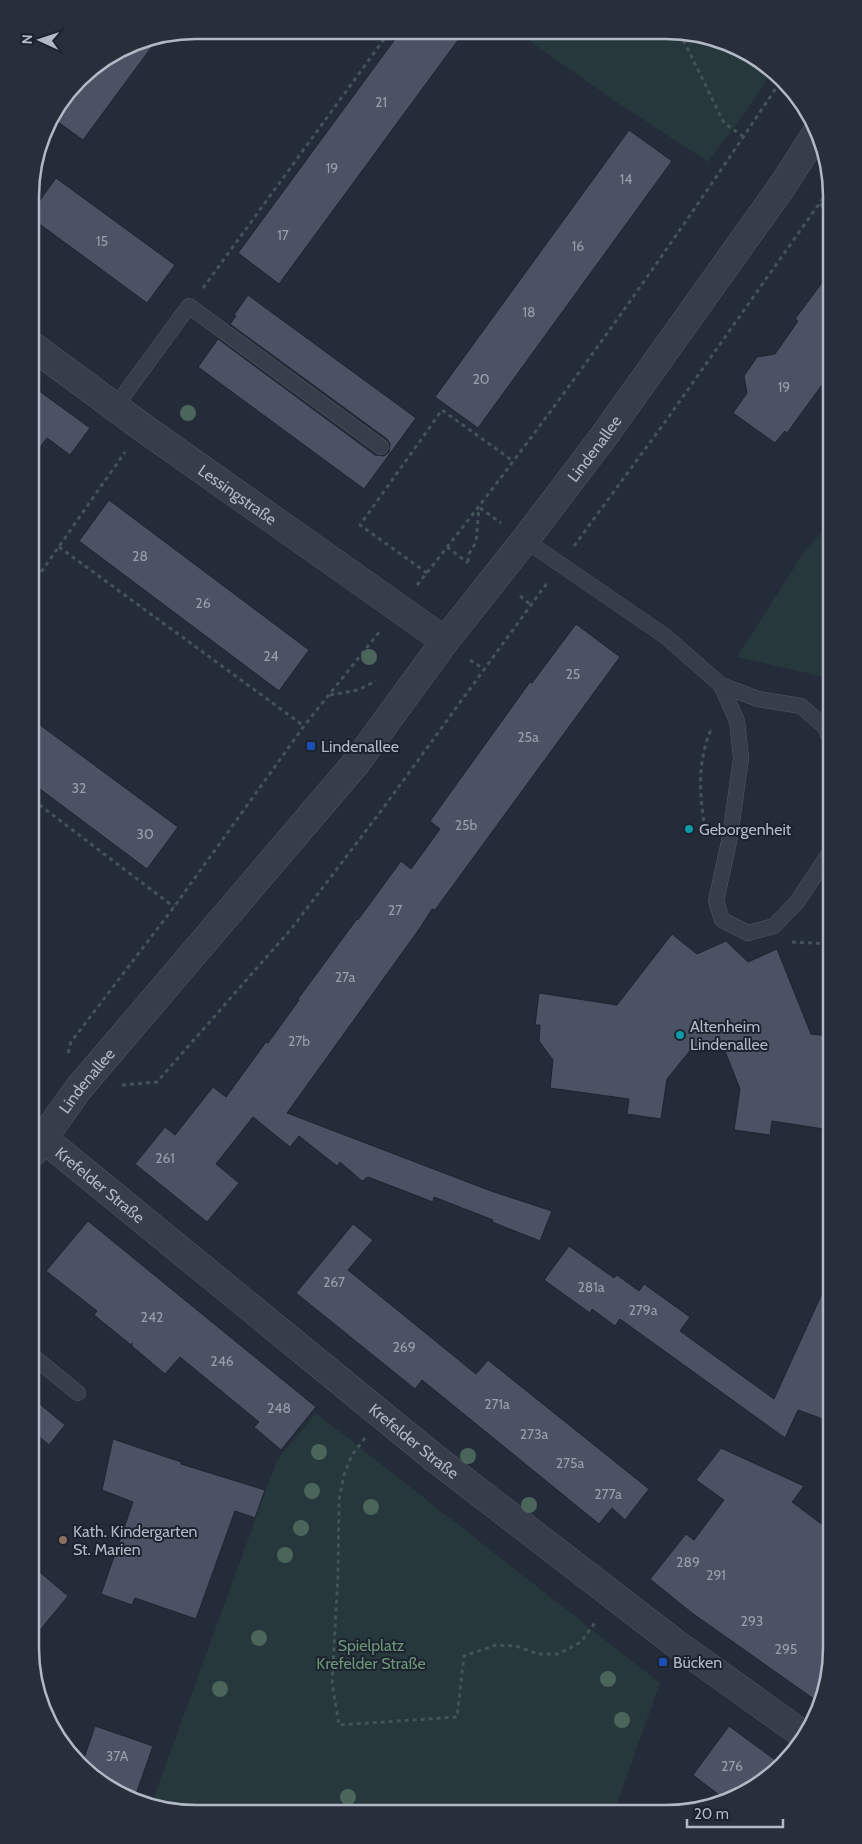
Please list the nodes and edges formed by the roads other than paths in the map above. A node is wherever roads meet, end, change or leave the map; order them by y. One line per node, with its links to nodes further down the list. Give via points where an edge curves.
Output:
1 (812, 139): 5 (street, Lindenallee, via 609,428)
2 (39, 351): 3 (street, Lessingstraße)
3 (115, 407): 4 (lane, via 189,306); 6 (street, Lessingstraße)
4 (381, 447)
5 (525, 540): 6 (street, Lindenallee); 7 (lane, via 665,636)
6 (445, 642): 10 (street, Lindenallee, via 356,763)
7 (721, 685): 8 (lane, via 758,699 802,706); 9 (lane, via 737,721 741,758 730,837 716,901 722,920 748,933 774,926 797,902)
8 (823, 725)
9 (823, 863)
10 (39, 1138)
11 (39, 1142): 14 (street, Krefelder Straße, via 613,1597)
12 (39, 1362): 13 (lane)
13 (78, 1393)
14 (799, 1732)

